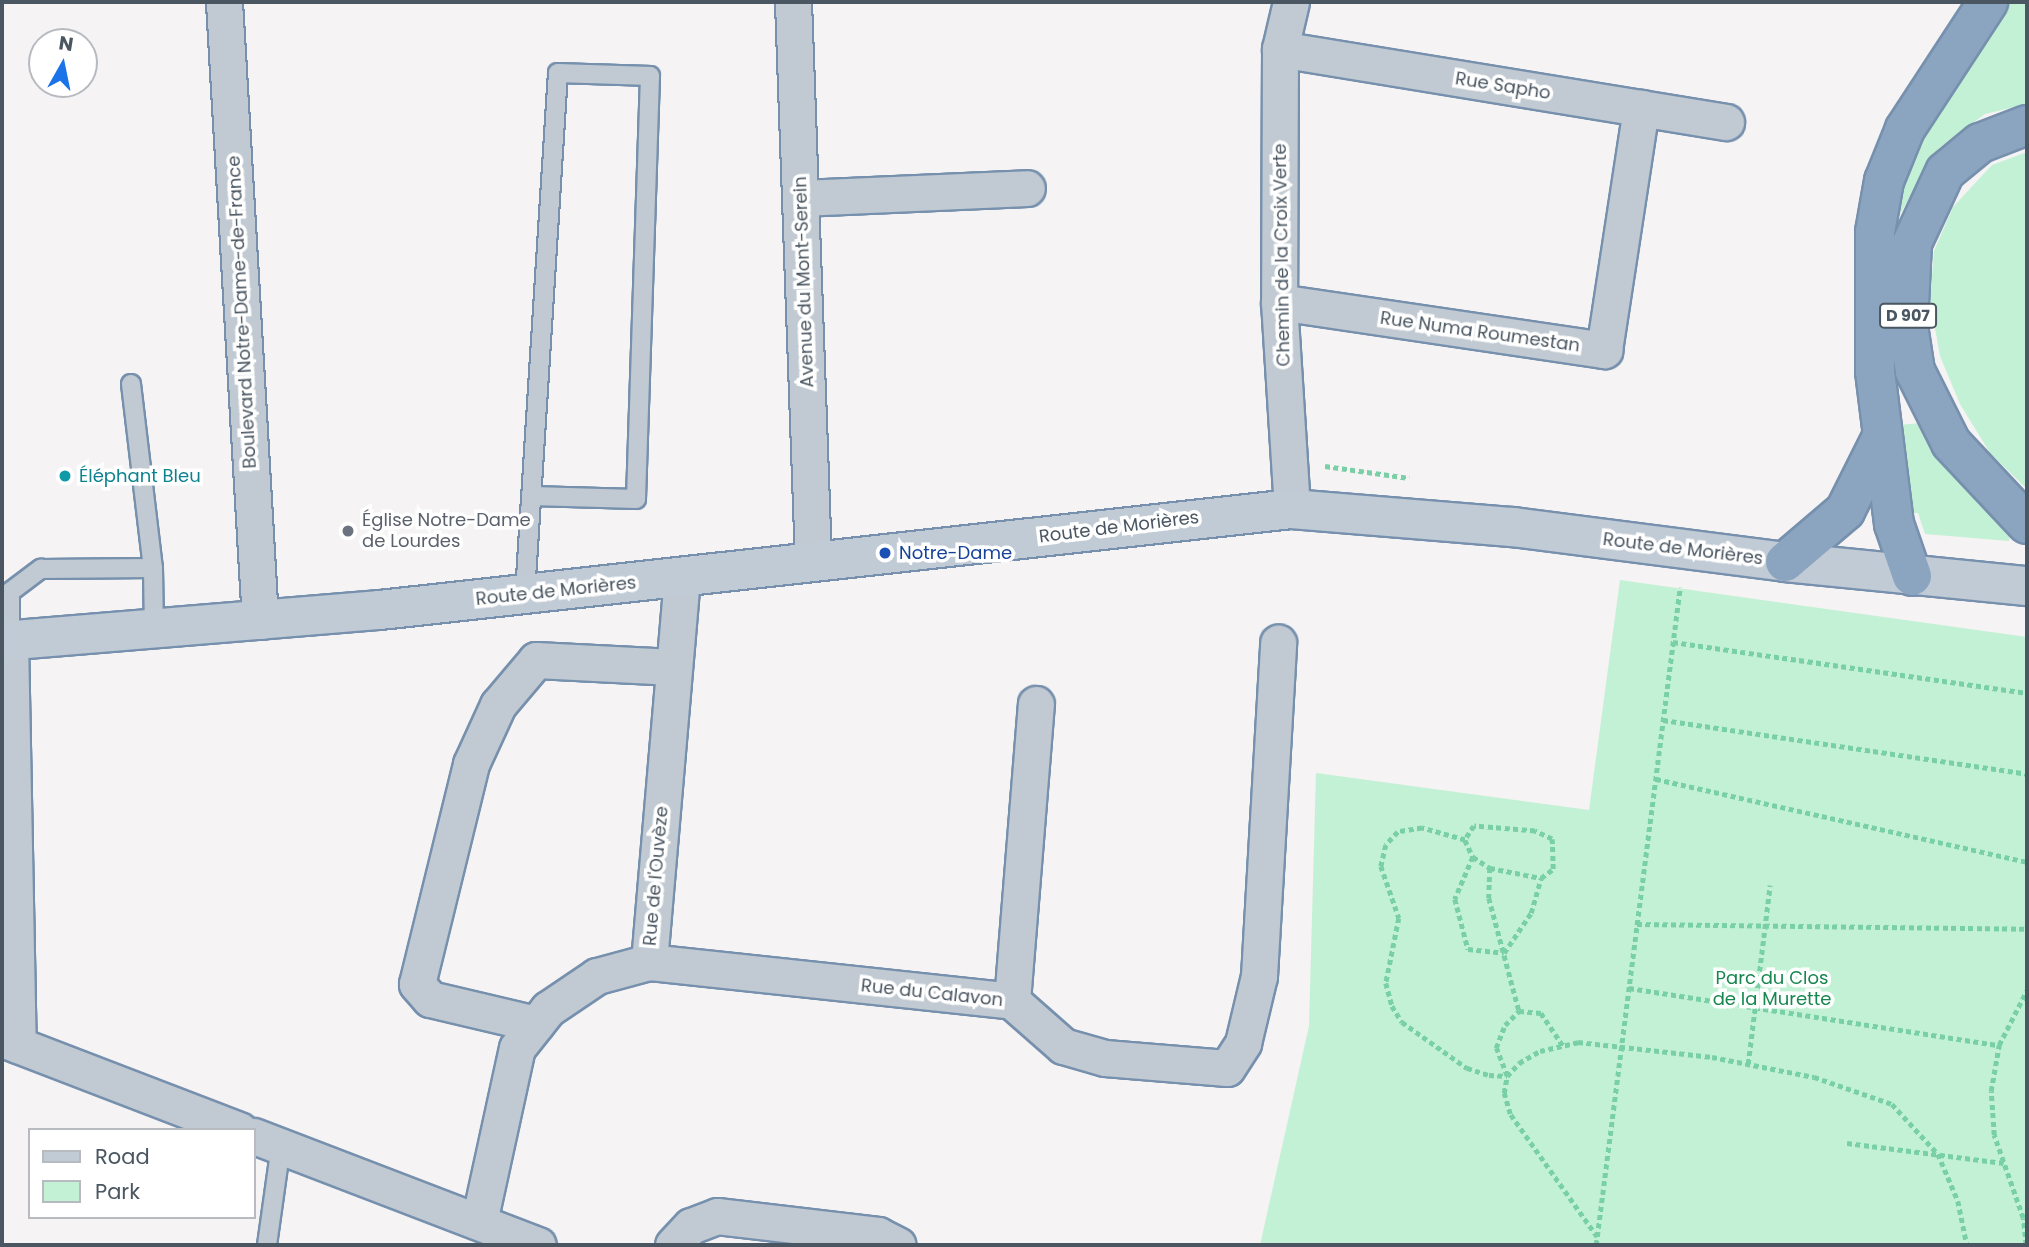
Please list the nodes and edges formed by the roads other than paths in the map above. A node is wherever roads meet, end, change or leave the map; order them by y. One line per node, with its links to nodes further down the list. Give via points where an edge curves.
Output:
1 (224, 2): 24 (street, Boulevard Notre-Dame-de-France)
2 (793, 2): 10 (street, Avenue du Mont-Serein)
3 (1291, 2): 5 (street, Chemin de la Croix Verte)
4 (1988, 2): 13 (highway, D 907, via 1905,129 1884,181 1875,232 1872,332)
5 (1280, 49): 6 (street, Rue Sapho); 11 (street, Chemin de la Croix Verte)
6 (1641, 108): 7 (street, Rue Sapho); 11 (street, Rue Numa Roumestan, via 1604,350)
7 (1726, 122)
8 (2027, 125): 16 (highway, D 907, via 1980,143 1945,172 1912,243 1908,326 1915,372 1945,433)
9 (1027, 188): 10 (street)
10 (801, 198): 17 (street, Avenue du Mont-Serein)
11 (1279, 302): 15 (street, Chemin de la Croix Verte)
12 (131, 384): 19 (lane)
13 (1882, 437): 18 (highway, via 1845,510); 20 (highway, D 907, via 1894,524)
14 (532, 496): 14 (lane, via 558,73 650,76 636,499); 23 (lane)
15 (1292, 509): 17 (main road, Route de Morières); 18 (main road, Route de Morières, via 1513,527)
16 (2027, 524)
17 (813, 562): 21 (main road, Route de Morières)
18 (1784, 562): 20 (main road, Route de Morières)
19 (153, 568): 25 (lane); 26 (lane, via 41,569 10,592)
20 (1912, 576): 22 (main road, Route de Morières)
21 (682, 577): 23 (main road, Route de Morières); 28 (street, Rue de l'Ouvèze)
22 (2027, 586)
23 (525, 594): 24 (main road, Route de Morières)
24 (260, 621): 25 (main road, Route de Morières)
25 (154, 630): 26 (main road, Route de Morières)
26 (6, 640): 33 (street)
27 (1278, 643): 31 (street, Rue du Calavon, via 1259,976 1243,1043 1227,1068 1105,1058 1063,1046)
28 (674, 667): 30 (street, Rue de l'Ouvèze); 32 (street, via 536,660 498,705 471,764 416,984 430,999)
29 (1036, 704): 31 (street)
30 (649, 962): 31 (street, Rue du Calavon); 32 (street, Rue de l'Ouvèze, via 597,975 548,1009)
31 (1012, 1001)
32 (536, 1024): 36 (street, Rue de l'Ouvèze, via 517,1048)
33 (10, 1042): 34 (street)
34 (234, 1128)
35 (267, 1141): 36 (street); 37 (lane)
36 (478, 1222): 38 (street)
37 (267, 1245)
38 (538, 1245)
39 (673, 1245): 40 (street, via 691,1226 717,1216 878,1234)
40 (898, 1245)

